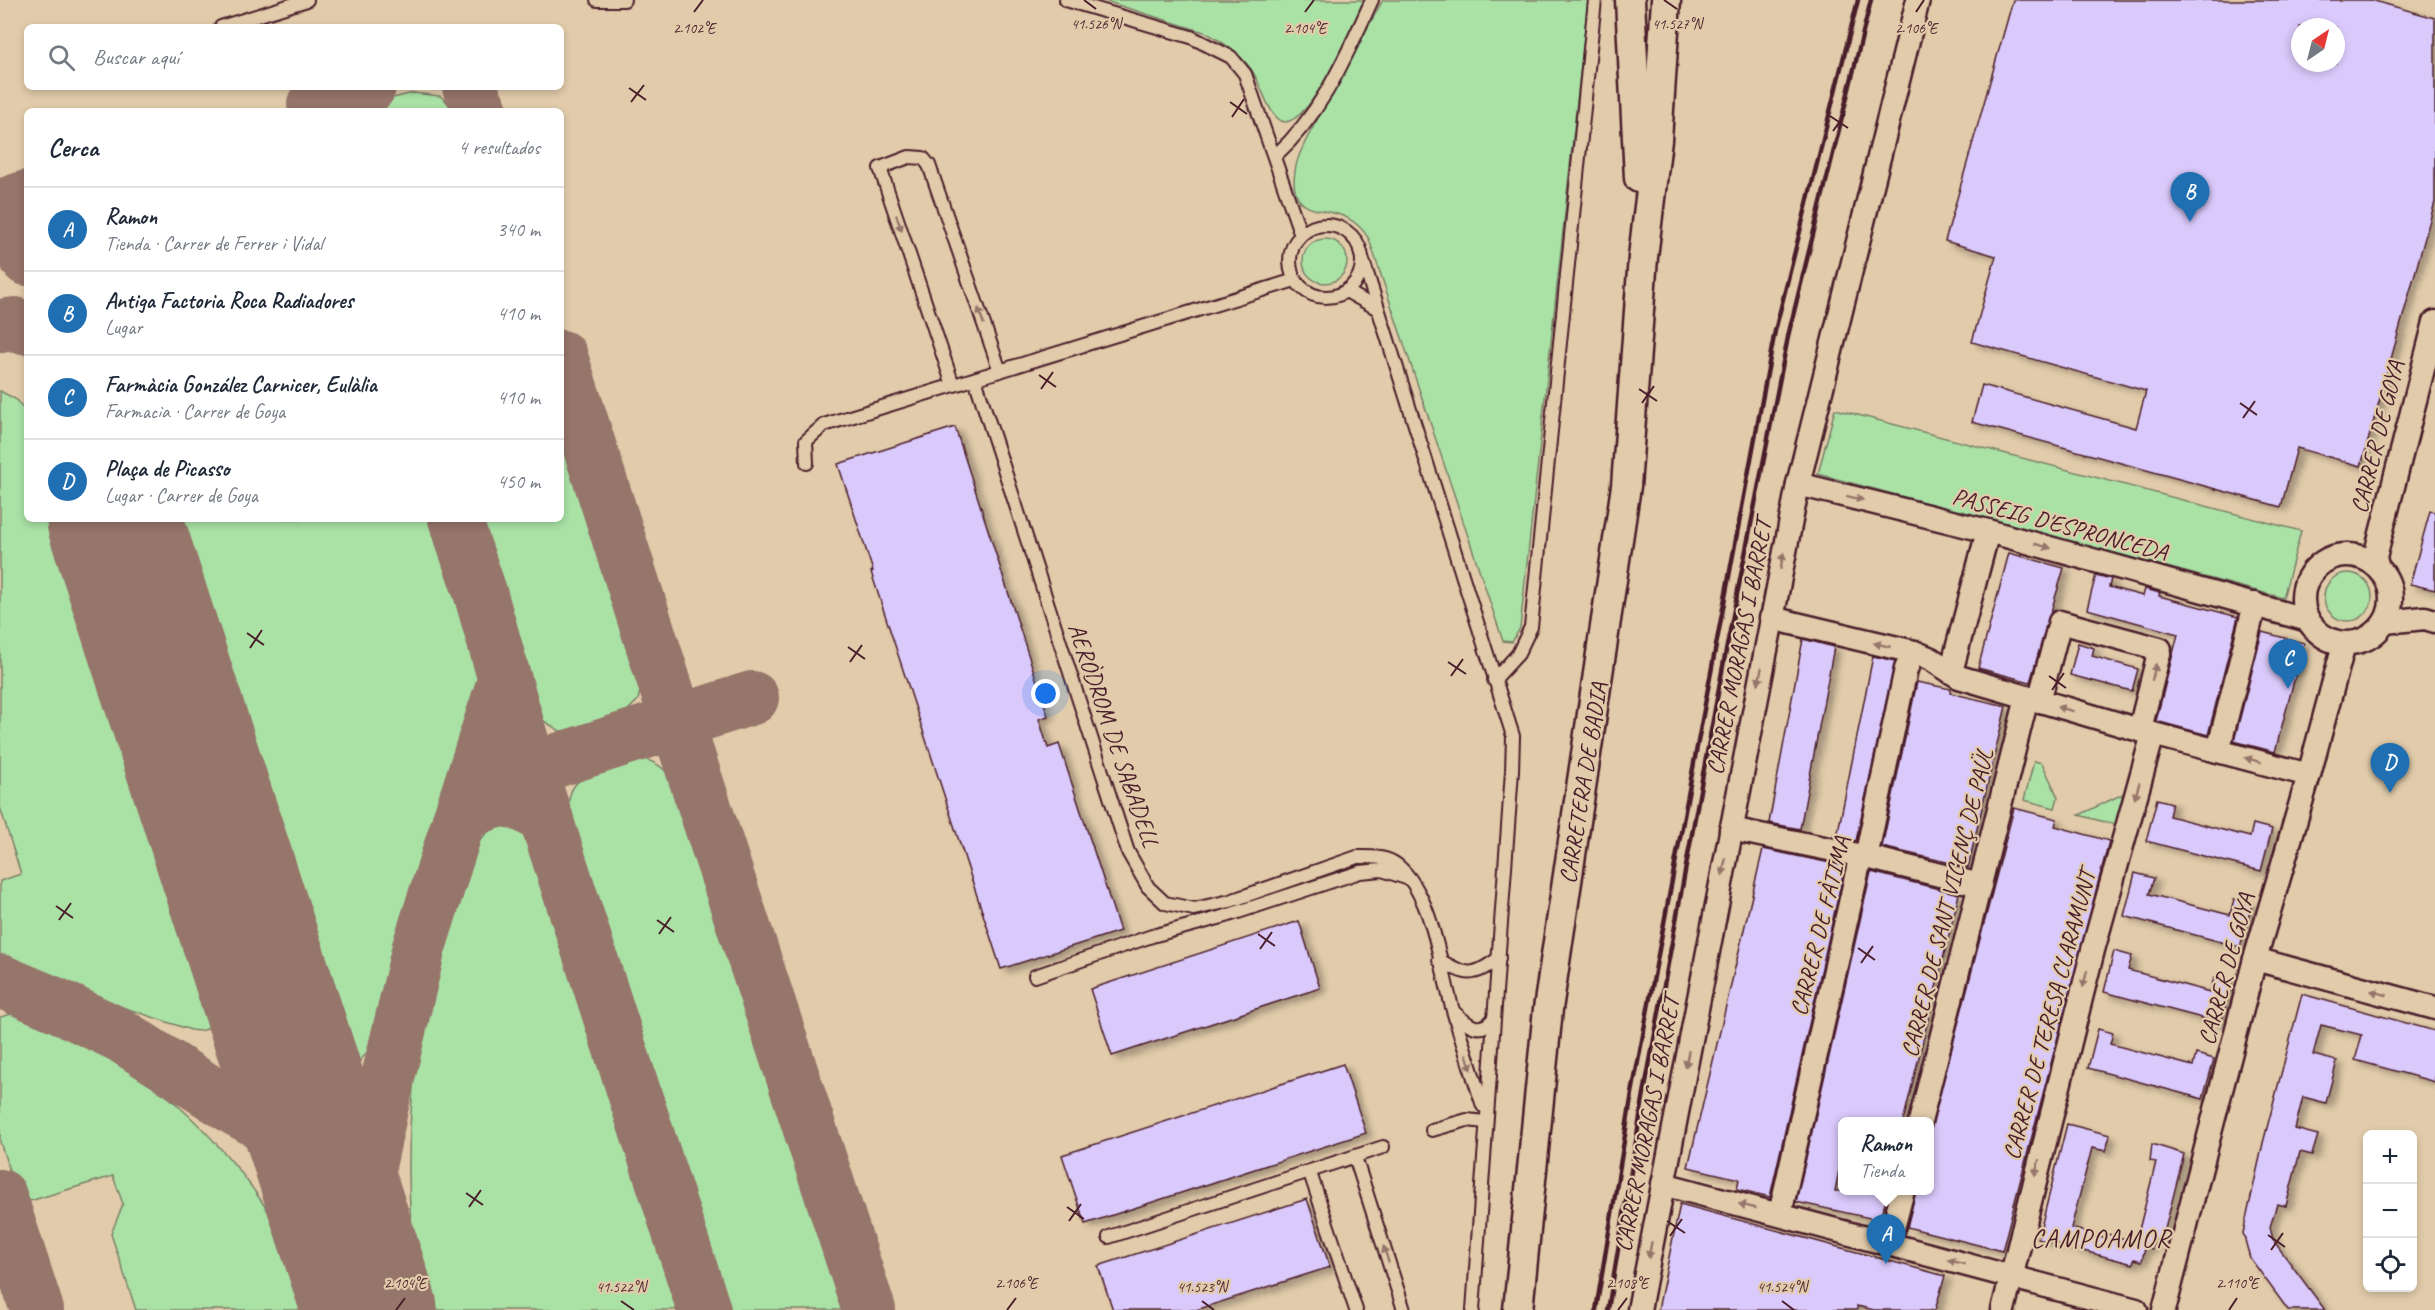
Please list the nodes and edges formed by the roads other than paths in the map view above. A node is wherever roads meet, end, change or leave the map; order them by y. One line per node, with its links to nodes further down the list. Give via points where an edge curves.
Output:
1 (307, 0): 11 (lane)
2 (597, 0): 3 (lane)
3 (624, 0)
4 (1066, 0): 12 (lane, via 1191,36 1231,57 1245,74)
5 (1372, 0): 12 (lane, via 1331,87 1299,134)
6 (1595, 0): 35 (lane, via 1531,627 1518,654)
7 (1630, 0): 15 (street)
8 (1644, 0): 15 (street)
9 (1666, 0): 15 (street, via 1658,140)
10 (1918, 0): 24 (street, CARRER MORAGAS I BARRET)
11 (231, 24)
12 (1275, 156): 13 (lane)
13 (1302, 235): 14 (lane, via 1312,228 1336,227 1347,232); 16 (lane, via 1290,256)
14 (1360, 251): 17 (lane, via 1360,274); 18 (lane)
15 (1643, 256): 66 (street, CARRETERA DE BADIA, via 1626,486 1548,1009)
16 (1295, 280): 17 (lane, via 1312,295 1324,297); 20 (lane)
17 (1346, 291): 18 (lane)
18 (1378, 309): 35 (lane)
19 (2435, 322): 26 (street, CARRER DE GOYA)
20 (1000, 371): 21 (lane); 22 (lane, one-way to 22, via 929,165 922,158 909,157 880,168)
21 (975, 379): 22 (lane); 42 (lane, AERÒDROM DE SABADELL, via 1128,852 1148,887 1165,903 1194,909 1230,901 1357,857 1395,863)
22 (953, 385): 23 (lane, via 824,425 806,441)
23 (807, 463)
24 (1798, 484): 25 (street, PASSEIG D'ESPRONCEDA, one-way to 25); 28 (street, CARRER MORAGAS I BARRET, one-way to 24)
25 (1988, 531): 27 (street, PASSEIG D'ESPRONCEDA, one-way to 27); 34 (street)
26 (2383, 573): 29 (street, via 2364,558 2348,554 2323,561 2304,585); 30 (street); 31 (street, CARRER DE GOYA, via 2390,607)
27 (2255, 604): 29 (street, PASSEIG D'ESPRONCEDA); 38 (street)
28 (1771, 618): 33 (street, one-way to 28); 40 (street, CARRER MORAGAS I BARRET, one-way to 40)
29 (2302, 618): 32 (street, via 2318,633)
30 (2430, 619): 31 (street)
31 (2385, 622): 32 (street, via 2372,636)
32 (2344, 644): 39 (street, CARRER DE GOYA)
33 (1914, 652): 34 (street); 41 (street, CARRER DE FÀTIMA, via 1906,669 1868,848)
34 (1951, 672): 36 (street)
35 (1494, 680): 44 (lane, via 1513,736)
36 (2033, 700): 37 (street, one-way to 36); 37 (street, CARRER DE SANT VICENÇ DE PAÜL, one-way to 36, via 2160,649 2060,622); 43 (street, CARRER DE SANT VICENÇ DE PAÜL)
37 (2146, 732): 38 (street); 62 (street, CARRER DE TERESA CLARAMUNT, one-way to 62)
38 (2218, 751): 39 (street, one-way to 38)
39 (2309, 775): 45 (street, CARRER DE GOYA)
40 (1731, 829): 41 (street); 57 (street, CARRER MORAGAS I BARRET, one-way to 57)
41 (1863, 856): 43 (street); 59 (street, CARRER DE FÀTIMA)
42 (1410, 879): 46 (lane, via 1422,899); 47 (lane, via 1383,870 1360,872)
43 (1980, 885): 51 (street, CARRER DE SANT VICENÇ DE PAÜL)
44 (1499, 958): 46 (lane, via 1471,974); 50 (lane)
45 (2255, 959): 48 (street, one-way to 45); 70 (street, CARRER DE GOYA)
46 (1440, 960): 49 (lane)
47 (1035, 976)
48 (2435, 1008)
49 (1453, 1012): 50 (lane, via 1468,1026 1481,1029); 52 (lane, one-way to 52)
50 (1494, 1018): 52 (lane)
51 (1921, 1117)
52 (1485, 1118): 53 (lane); 65 (lane)
53 (1432, 1130)
54 (1383, 1147): 55 (lane)
55 (1355, 1157): 56 (lane); 64 (lane, one-way to 55)
56 (1310, 1173): 60 (lane); 63 (lane)
57 (1663, 1184): 59 (street, one-way to 57); 67 (street, CARRER MORAGAS I BARRET, one-way to 67)
58 (1902, 1195): 61 (street)
59 (1780, 1215): 61 (street)
60 (1109, 1237)
61 (1889, 1244): 62 (street, one-way to 61)
62 (2012, 1276): 68 (street, CARRER DE TERESA CLARAMUNT); 69 (street)
63 (1356, 1310)
64 (1404, 1310)
65 (1473, 1310)
66 (1518, 1310)
67 (1639, 1310)
68 (2003, 1310)
69 (2136, 1310)
70 (2164, 1310)

